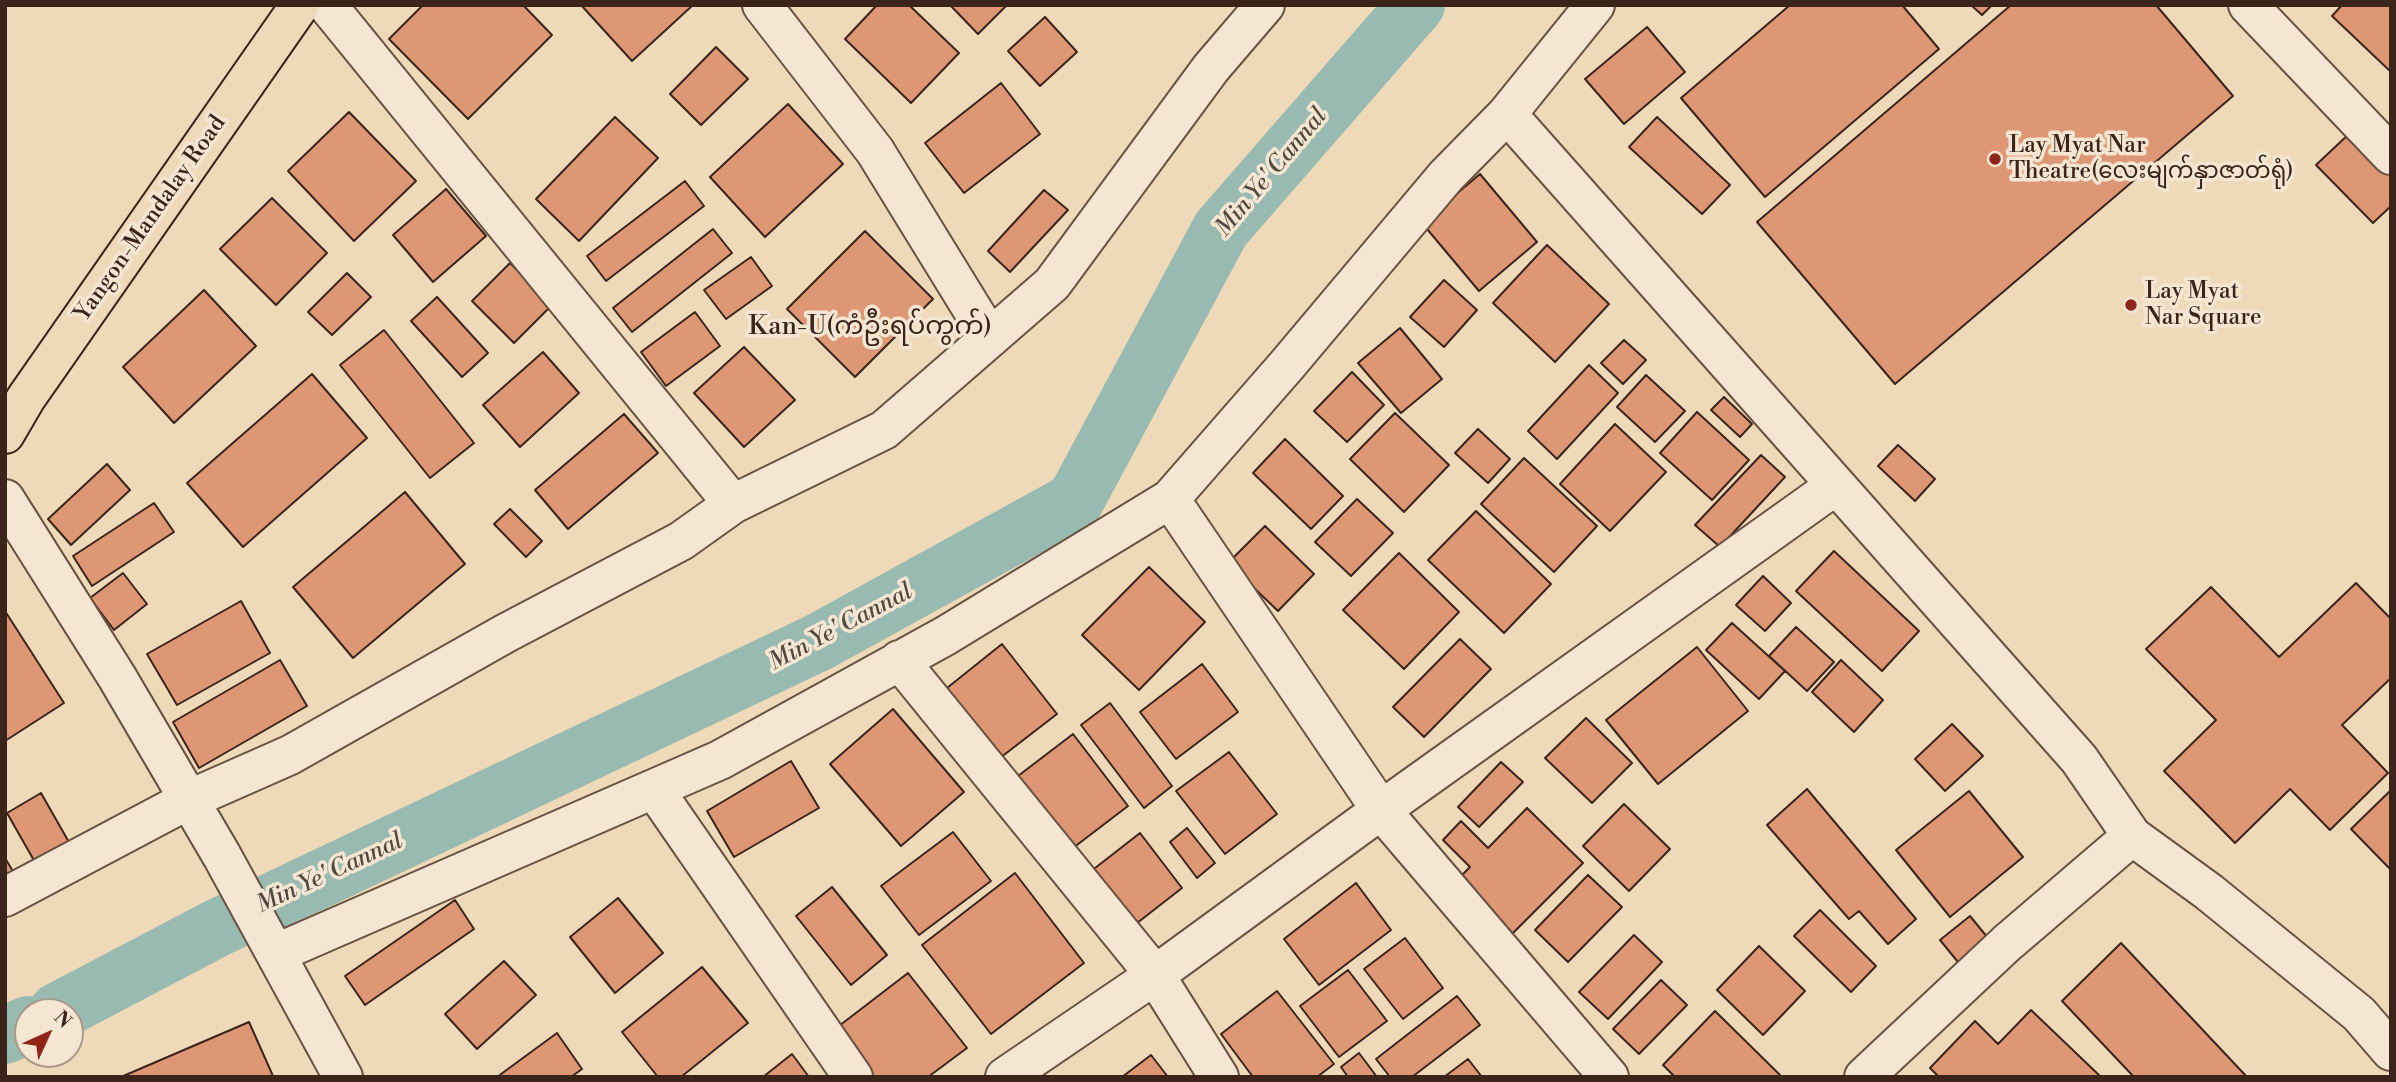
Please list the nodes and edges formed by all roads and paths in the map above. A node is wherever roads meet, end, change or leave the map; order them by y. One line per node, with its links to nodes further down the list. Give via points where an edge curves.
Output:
1 (300, 5): 10 (highway, Yangon-Mandalay Road)
2 (327, 5): 14 (street)
3 (762, 5): 9 (street, via 875,151)
4 (1265, 5): 9 (street, via 1211,68 1052,284)
5 (1595, 5): 7 (street)
6 (2248, 5): 8 (street)
7 (1507, 114): 11 (street); 13 (street, via 1446,176)
8 (2391, 155)
9 (990, 338): 14 (street, via 884,430)
10 (5, 434)
11 (1835, 486): 18 (street); 19 (street, via 2079,759)
12 (5, 499): 17 (street)
13 (1170, 499): 15 (street); 18 (street)
14 (733, 503): 17 (street, via 681,541 290,755)
15 (899, 660): 16 (street, via 720,760); 22 (street)
16 (654, 789): 21 (street); 25 (street)
17 (188, 800): 20 (street); 21 (street)
18 (1381, 810): 22 (street); 28 (street)
19 (2132, 836): 23 (street, via 2359,1014); 29 (street, via 2007,943)
20 (5, 897)
21 (268, 939): 24 (street)
22 (1155, 975): 26 (street); 27 (street)
23 (2391, 1051)
24 (343, 1077)
25 (853, 1077)
26 (1005, 1077)
27 (1219, 1077)
28 (1609, 1077)
29 (1864, 1077)

